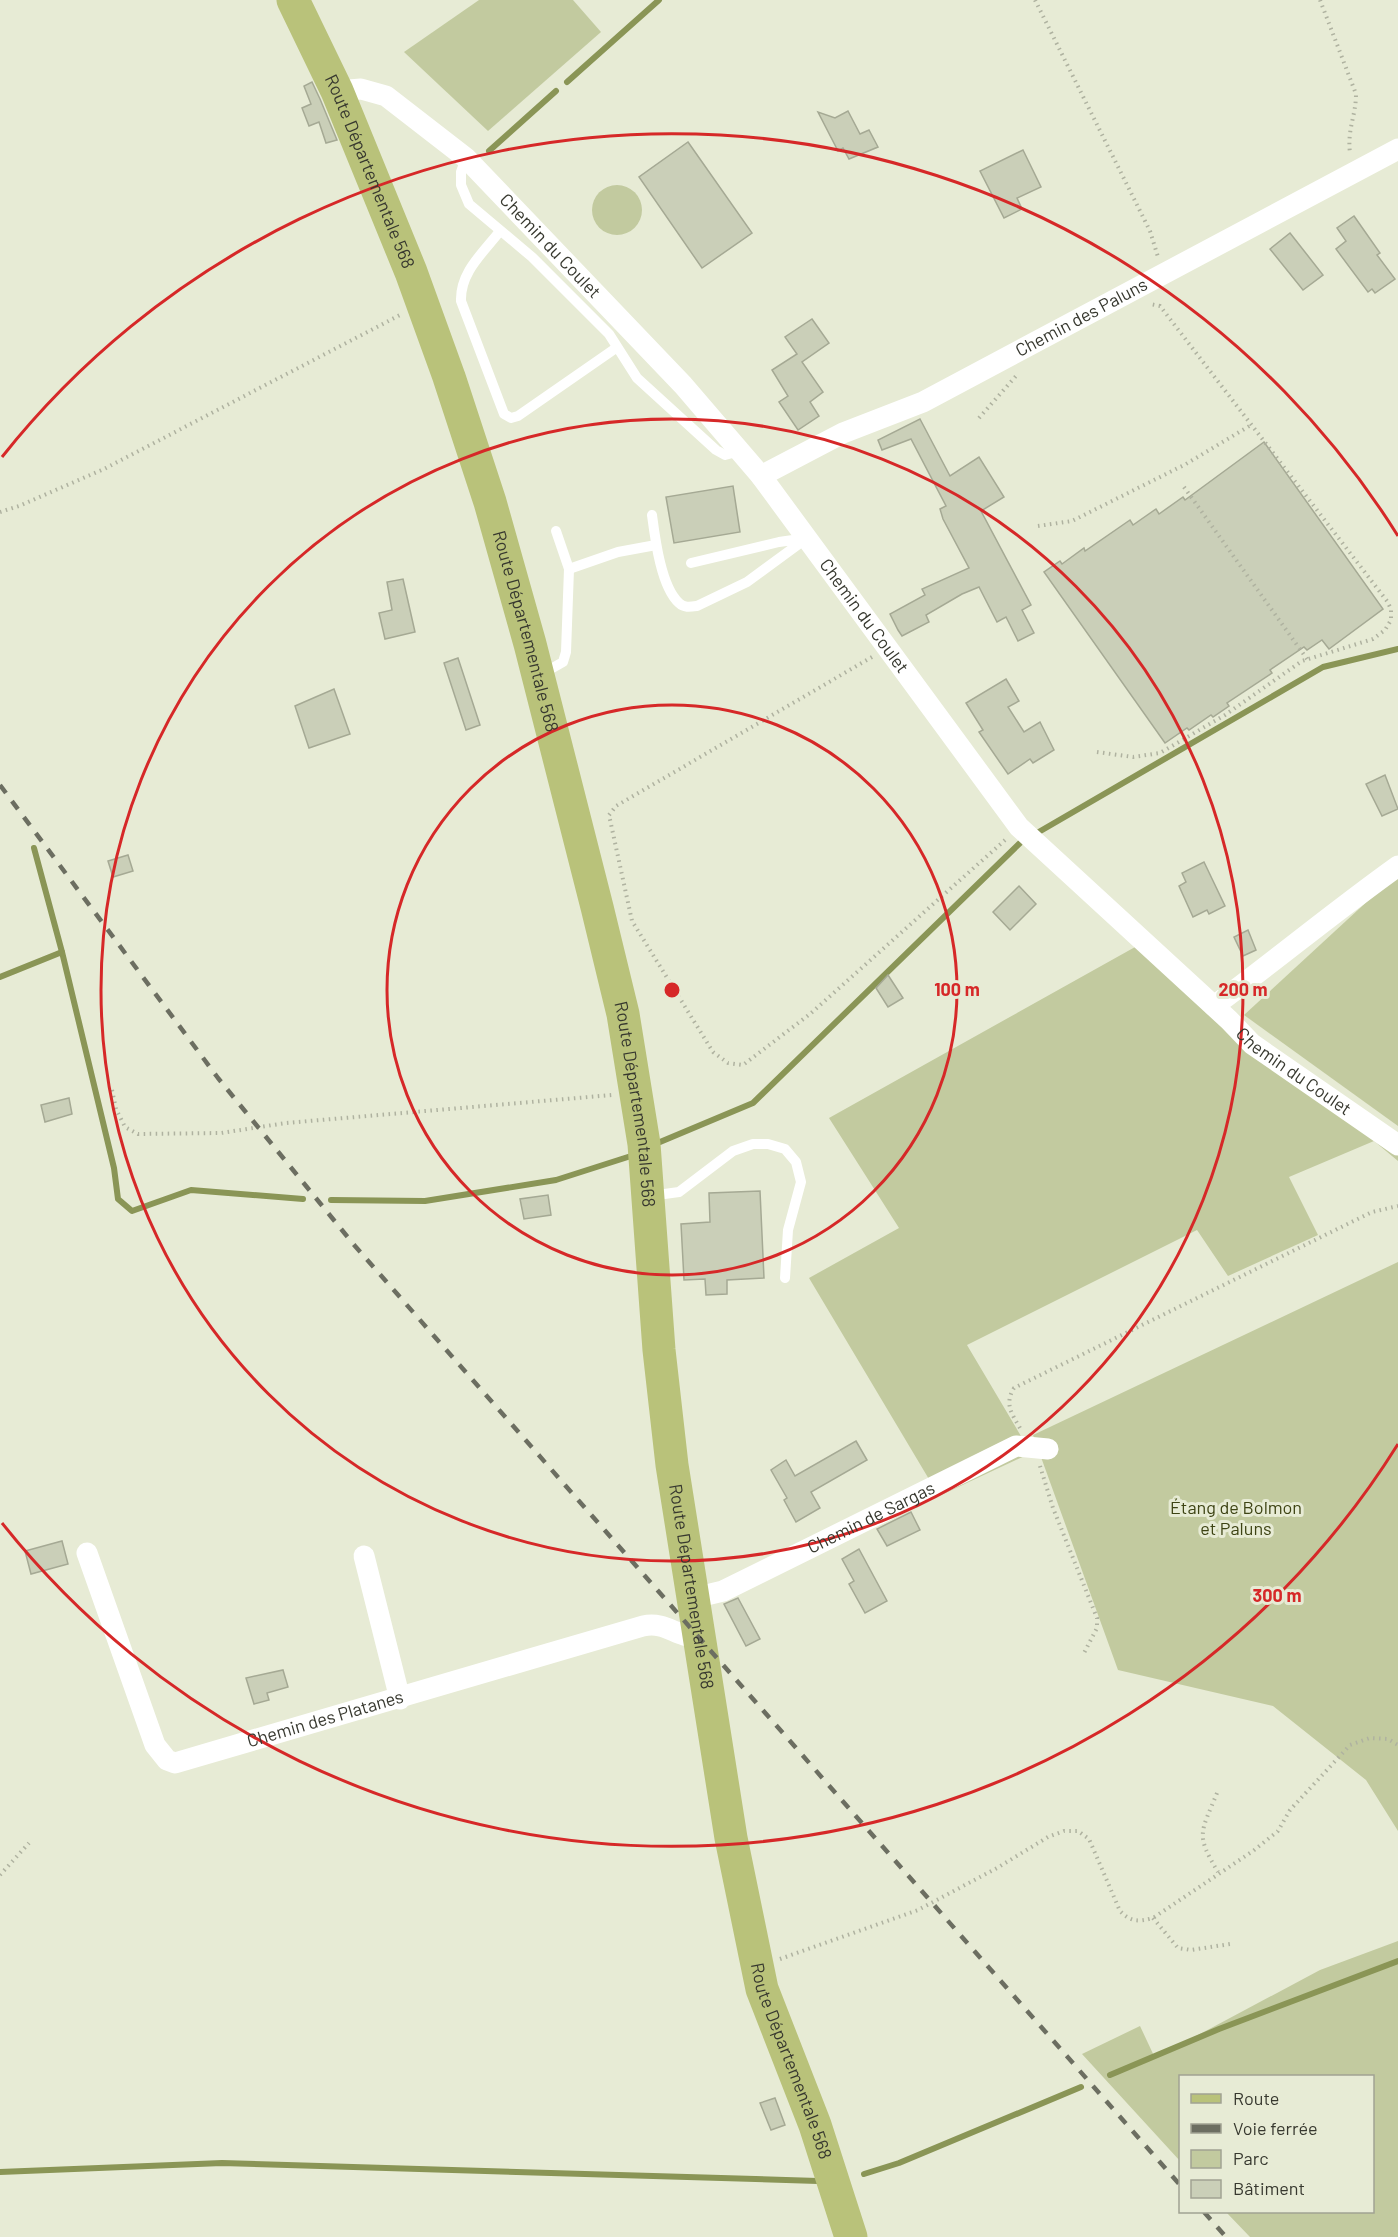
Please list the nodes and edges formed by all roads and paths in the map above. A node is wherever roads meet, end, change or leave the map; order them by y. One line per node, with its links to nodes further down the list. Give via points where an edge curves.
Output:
1 (293, 0): 4 (main road, Route Départementale 568)
2 (1035, 0): 9 (path, via 1150,231)
3 (1320, 0): 7 (path, via 1356,94 1348,132)
4 (337, 91): 6 (street, Chemin du Coulet, via 361,89 386,96); 10 (main road, Route Départementale 568)
5 (1398, 149): 7 (street, Chemin des Paluns)
6 (466, 158): 8 (lane, via 461,172 463,195); 16 (street, Chemin du Coulet, via 675,376)
7 (1354, 172): 9 (street, Chemin des Paluns)
8 (500, 231): 12 (lane, via 609,334); 12 (lane, via 460,285 461,301 504,414 518,416)
9 (1162, 275): 17 (street, Chemin des Paluns, via 923,402 843,434)
10 (422, 304): 19 (path, via 104,469); 29 (main road, Route Départementale 568, via 490,502)
11 (1145, 305): 15 (path, via 1160,306)
12 (616, 348): 16 (lane, via 637,378 716,450 725,455)
13 (1018, 374): 14 (path)
14 (979, 418)
15 (1251, 424): 21 (path, via 1186,464 1072,521); 28 (path, via 1391,609 1391,620 1385,630 1372,639)
16 (740, 451): 17 (street, Chemin du Coulet)
17 (761, 476): 23 (street, Chemin du Coulet)
18 (1185, 487): 28 (path)
19 (0, 512)
20 (652, 515): 24 (lane)
21 (1038, 526)
22 (556, 531): 26 (lane)
23 (807, 538): 24 (lane, via 747,582 688,607 672,593); 25 (lane); 27 (street, Chemin du Coulet)
24 (657, 545): 26 (lane, via 618,552)
25 (692, 563)
26 (569, 569): 29 (lane, via 566,652 563,662)
27 (888, 648): 31 (street, Chemin du Coulet); 31 (path, via 611,810 632,921 713,1052 728,1063 743,1065 810,1014)
28 (1307, 660): 30 (path, via 1160,753 1133,757)
29 (538, 675): 35 (main road, Route Départementale 568, via 623,1014)
30 (1097, 752)
31 (1019, 827): 33 (street, Chemin du Coulet)
32 (1398, 866): 33 (street, via 1327,916 1267,968)
33 (1214, 1006): 36 (street, Chemin du Coulet, via 1252,1044)
34 (112, 1090): 35 (path, via 125,1126 138,1134 221,1133 286,1123)
35 (636, 1092): 37 (main road, Route Départementale 568)
36 (1398, 1145)
37 (649, 1196): 39 (lane, via 679,1192 726,1156 753,1144 785,1149 796,1162 801,1182 788,1230); 43 (main road, Route Départementale 568, via 665,1406)
38 (1398, 1206): 40 (path, via 1372,1212 1014,1388 1008,1406)
39 (785, 1278)
40 (1039, 1447): 43 (street, Chemin de Sargas, via 1016,1446 723,1591); 45 (path, via 1038,1458 1053,1508 1097,1617 1097,1628)
41 (87, 1553): 46 (street, Chemin des Platanes, via 155,1745 166,1760 186,1762)
42 (364, 1556): 46 (street)
43 (694, 1598): 44 (main road, Route Départementale 568)
44 (699, 1637): 46 (street, Chemin des Platanes, via 685,1636 658,1624 643,1626); 54 (main road, Route Départementale 568, via 731,1838)
45 (1084, 1653)
46 (400, 1699)
47 (1398, 1745): 50 (path, via 1388,1739 1370,1738 1350,1745 1290,1810 1278,1831)
48 (1217, 1793): 50 (path, via 1203,1827 1202,1843)
49 (29, 1843): 51 (path)
50 (1218, 1872): 52 (path)
51 (0, 1875)
52 (1153, 1918): 53 (path, via 1178,1948); 54 (path, via 1129,1920 1120,1911 1089,1839 1078,1831 1064,1831 1047,1836 918,1910)
53 (1230, 1944)
54 (758, 1968): 55 (main road, Route Départementale 568, via 774,2024 834,2177)
55 (850, 2237)

